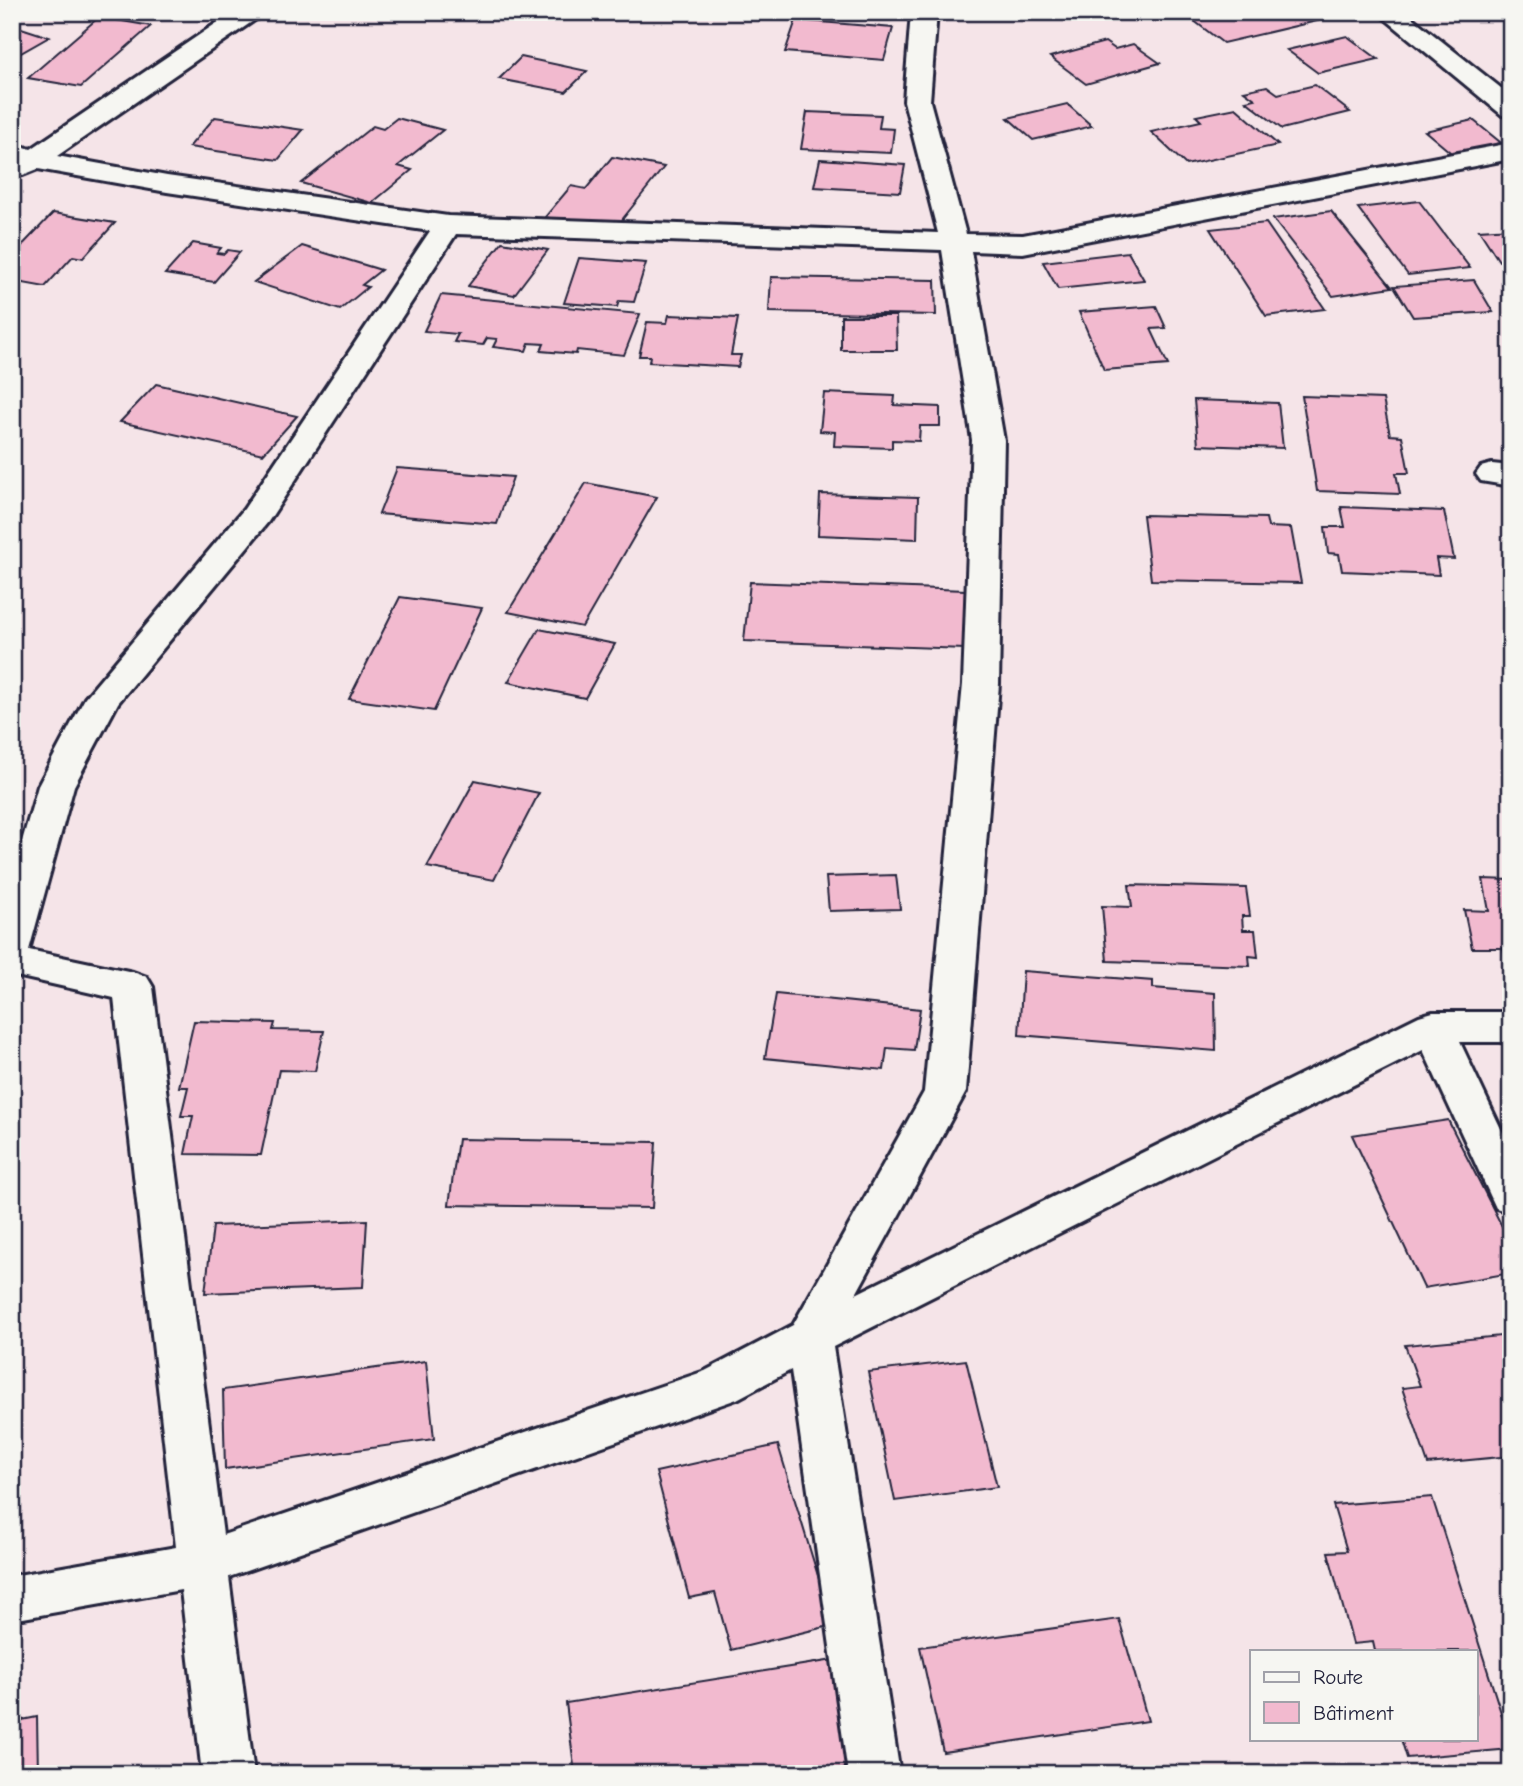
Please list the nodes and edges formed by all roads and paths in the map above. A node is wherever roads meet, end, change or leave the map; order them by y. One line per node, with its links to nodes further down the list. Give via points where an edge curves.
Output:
1 (250, 12): 6 (street)
2 (924, 12): 8 (street, via 917,101)
3 (1389, 12): 4 (street)
4 (1511, 109)
5 (1511, 151): 8 (street, via 1023,244)
6 (19, 162): 7 (street)
7 (448, 225): 8 (street); 9 (street, via 256,515 103,698 56,786)
8 (955, 244): 14 (street, via 988,440 981,684 945,1092)
9 (12, 946)
10 (12, 961): 15 (street, via 133,987)
11 (1433, 1027): 12 (street); 13 (street); 14 (street)
12 (1511, 1027)
13 (1511, 1196)
14 (809, 1338): 15 (street, via 721,1385); 18 (street)
15 (203, 1564): 16 (street); 17 (street)
16 (12, 1598)
17 (228, 1774)
18 (874, 1774)

